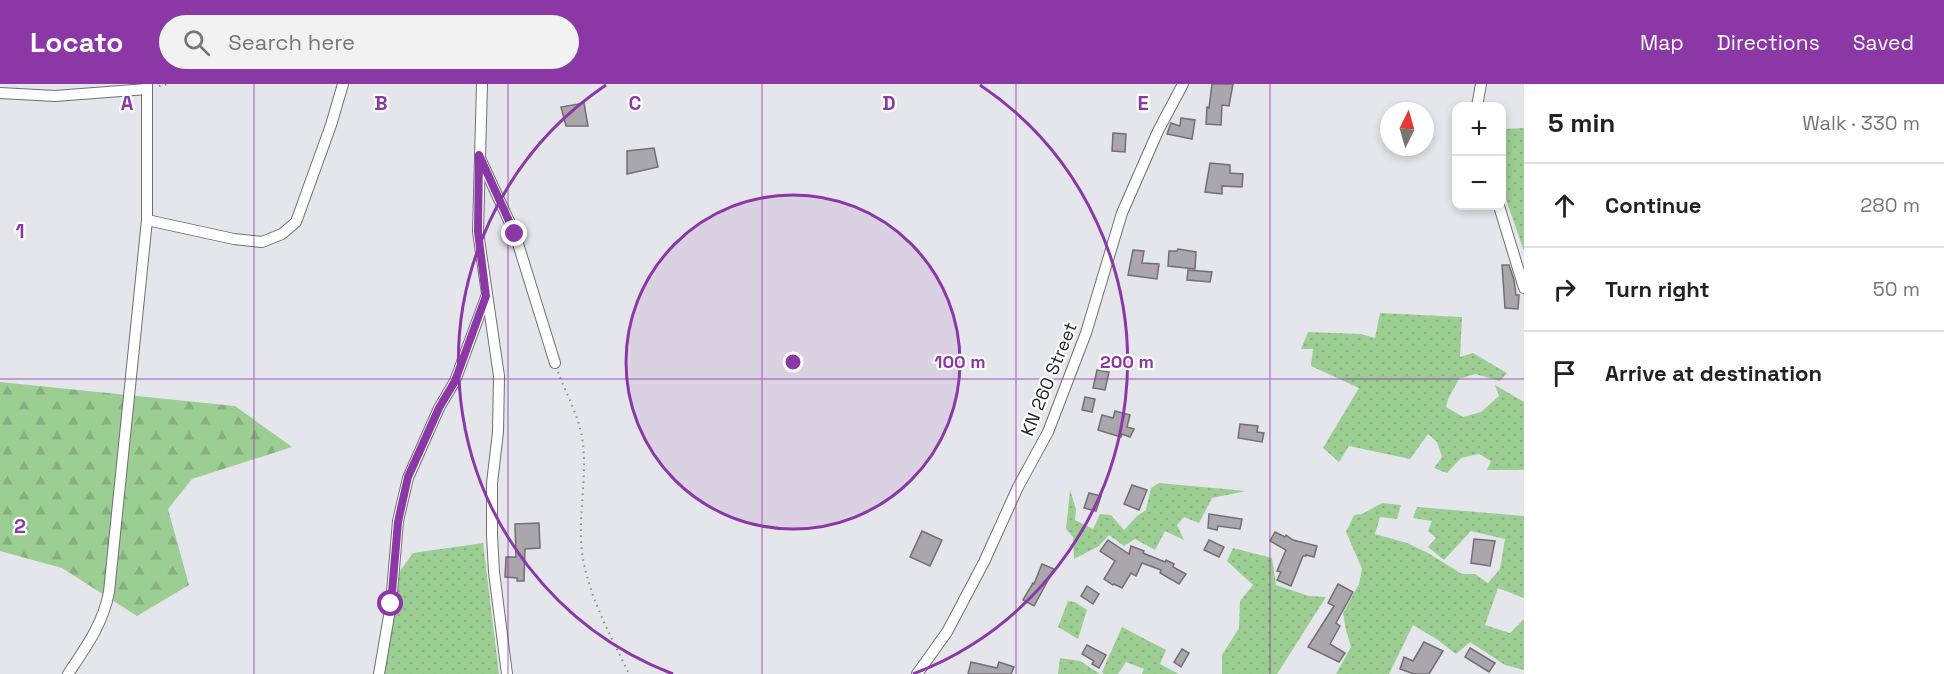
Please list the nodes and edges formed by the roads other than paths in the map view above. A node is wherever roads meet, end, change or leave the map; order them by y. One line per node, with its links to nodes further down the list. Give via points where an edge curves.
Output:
1 (343, 84): 10 (street, via 296,222 282,234 262,242)
2 (482, 84): 8 (street)
3 (1183, 84): 17 (street, KN 260 Street, via 1122,213 1086,333 1048,432 984,562 946,632)
4 (1481, 84): 7 (street)
5 (147, 86): 6 (street, via 55,96); 10 (street)
6 (0, 93)
7 (1478, 102)
8 (479, 155): 12 (street, via 478,232); 13 (street, via 515,234)
9 (1500, 210): 11 (street)
10 (147, 220): 14 (street, via 109,592 97,632)
11 (1524, 288)
12 (486, 296): 15 (street, via 455,381 408,477 398,522 391,604); 16 (street, via 499,376 492,535)
13 (555, 363)
14 (68, 674)
15 (379, 674)
16 (507, 674)
17 (917, 674)

